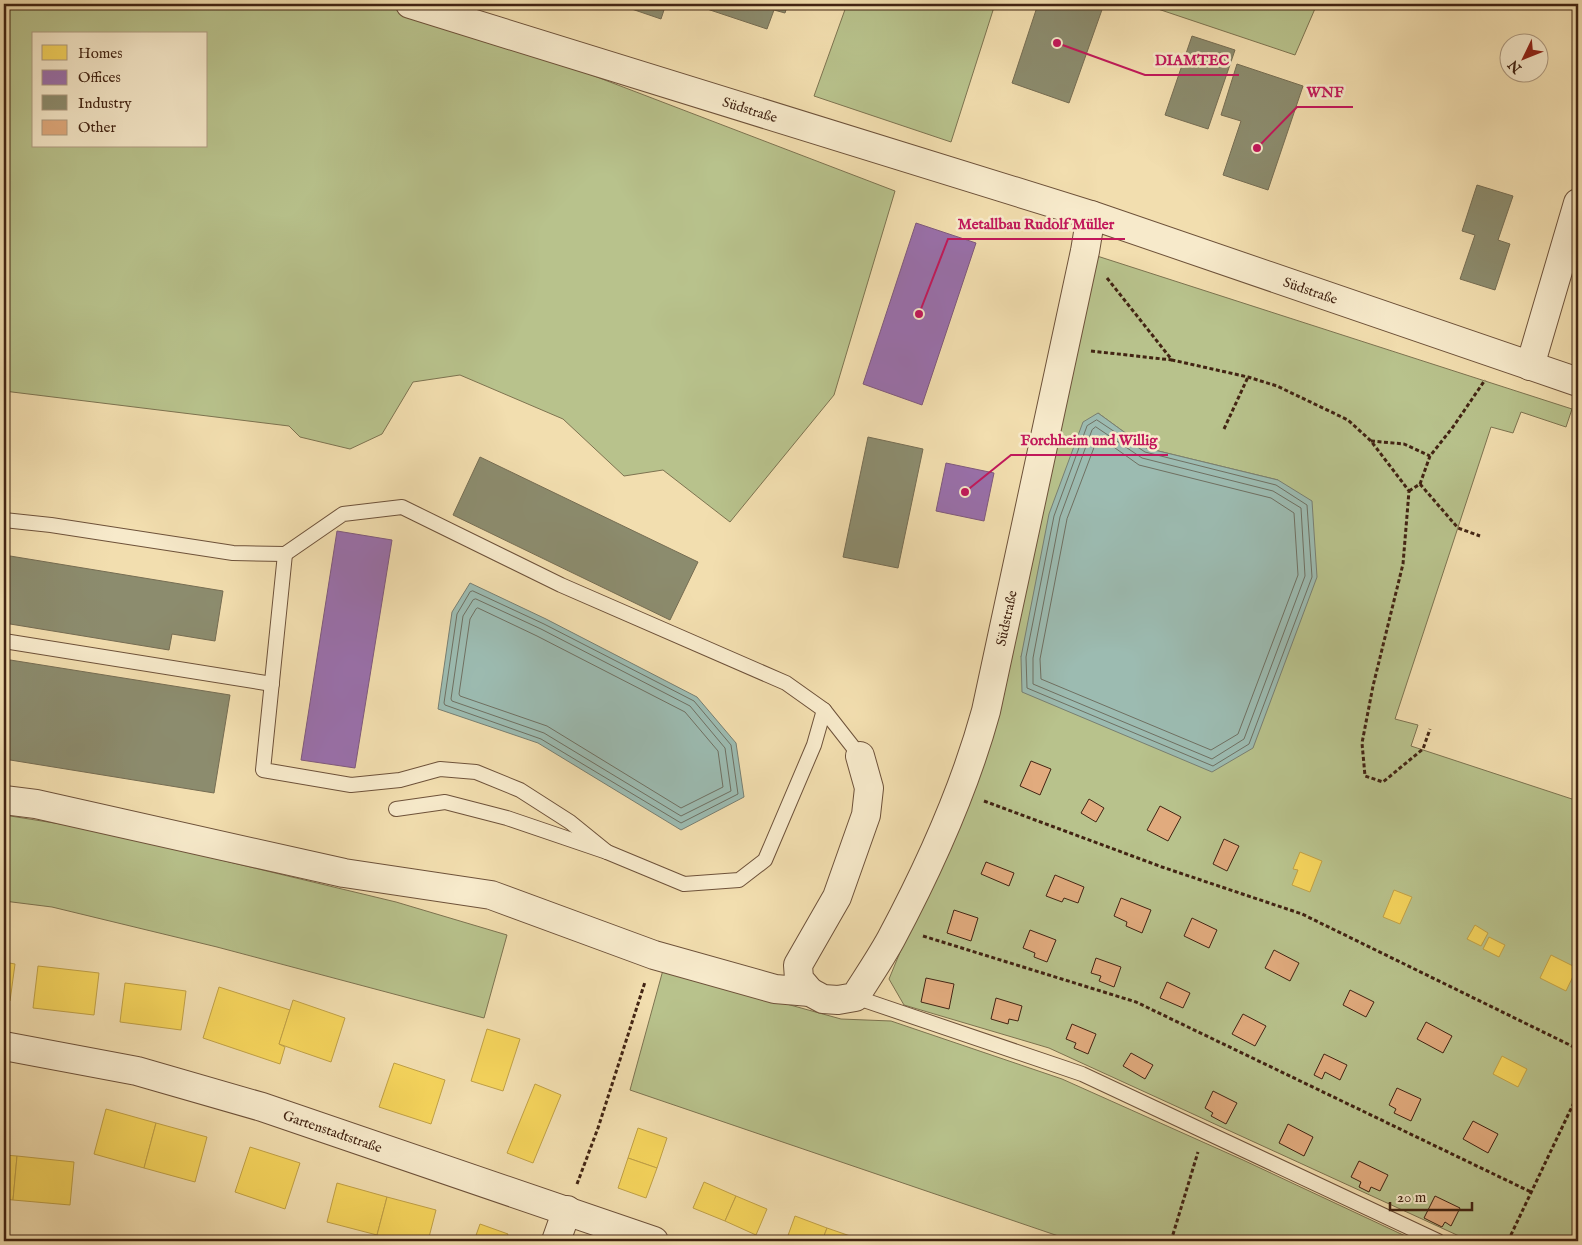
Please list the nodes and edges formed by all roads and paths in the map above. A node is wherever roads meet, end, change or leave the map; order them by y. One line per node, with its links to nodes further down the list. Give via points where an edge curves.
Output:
1 (410, 4): 3 (street, Südstraße)
2 (1578, 203): 8 (street)
3 (1091, 215): 4 (street, Südstraße); 6 (street, Südstraße)
4 (1085, 251): 5 (street, Südstraße); 7 (path)
5 (1063, 349): 7 (path); 24 (street, Südstraße, via 986,711)
6 (1502, 356): 8 (street, Südstraße); 13 (path)
7 (1172, 360): 9 (path)
8 (1530, 366): 10 (street, Südstraße)
9 (1248, 377): 11 (path); 12 (path, via 1278,386 1348,420)
10 (1578, 382)
11 (1224, 428)
12 (1371, 441): 13 (path, via 1404,444); 15 (path)
13 (1430, 456): 14 (path)
14 (1420, 484): 15 (path); 17 (path, via 1458,528)
15 (1409, 491): 22 (path, via 1403,564 1362,743 1365,776 1383,782 1423,749)
16 (4, 520): 18 (lane, via 233,553)
17 (1480, 536)
18 (285, 554): 20 (lane); 21 (lane, via 343,514 402,506 561,585 786,683)
19 (4, 641): 20 (lane)
20 (272, 684): 27 (lane, via 263,770 351,784 400,780 440,769 476,772 520,790 570,822)
21 (824, 710): 23 (lane); 27 (lane, via 814,745 765,860 739,880 684,884)
22 (1430, 729)
23 (860, 756): 30 (street, via 869,788 866,815 837,897 798,965 799,979)
24 (959, 791): 28 (street, Südstraße, via 943,836); 33 (path, via 1162,867 1302,914)
25 (4, 800): 29 (street, via 36,804 344,872 491,895)
26 (396, 809): 27 (lane, via 445,802 506,818)
27 (607, 852)
28 (896, 928): 31 (street, Südstraße); 36 (path, via 1136,1002)
29 (654, 955): 30 (street, via 775,989); 37 (path, via 598,1128)
30 (810, 992): 31 (street, via 823,999)
31 (855, 997): 35 (lane, via 1082,1074)
32 (4, 1046): 37 (street, Gartenstadtstraße, via 137,1071 262,1107)
33 (1578, 1048)
34 (1578, 1094): 36 (path)
35 (1204, 1132): 40 (path); 41 (lane)
36 (1531, 1192): 42 (path)
37 (567, 1210): 38 (street); 39 (street, Gartenstadtstraße)
38 (556, 1241)
39 (654, 1241)
40 (1172, 1241)
41 (1438, 1241)
42 (1508, 1241)

